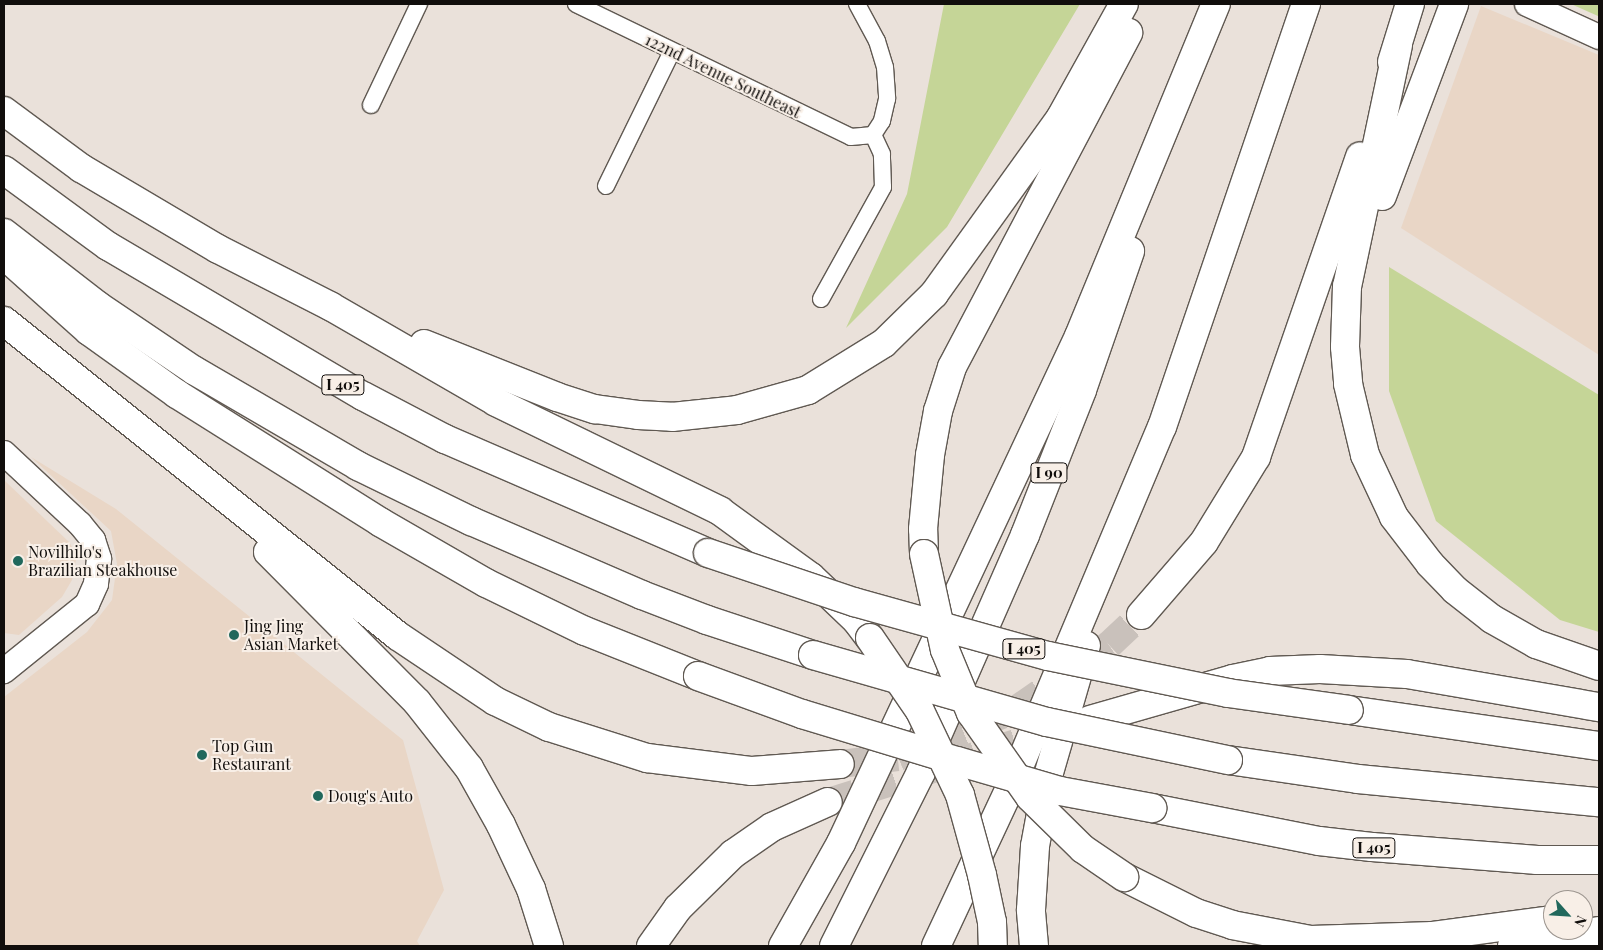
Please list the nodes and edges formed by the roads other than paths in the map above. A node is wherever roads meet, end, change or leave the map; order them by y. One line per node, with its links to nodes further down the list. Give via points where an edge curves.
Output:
1 (419, 4): 14 (street)
2 (576, 4): 13 (street, 122nd Avenue Southeast)
3 (857, 4): 16 (street, via 877,41 885,67 887,99 882,121)
4 (1124, 4): 22 (highway, via 1061,117 934,294 884,343 808,390 771,402 706,414 638,415 595,408 502,376)
5 (1139, 4): 38 (highway, bridge, via 1107,78 952,367 938,411 930,455 924,554 945,650 971,713 1030,797 1084,849 1124,877 1196,913 1232,925 1310,940 1433,936)
6 (1216, 4): 42 (highway, via 1079,336 841,843); 43 (highway, I 90, via 1082,390 1025,535 921,772)
7 (1306, 4): 27 (highway, via 1188,353)
8 (1410, 4): 12 (highway)
9 (1454, 4): 24 (highway, via 1374,215)
10 (1527, 4): 11 (street)
11 (1599, 37)
12 (1398, 45): 24 (highway, via 1347,286); 28 (highway, via 1256,457 1204,542)
13 (672, 51): 16 (street, 122nd Avenue Southeast, via 850,137); 18 (street)
14 (371, 105)
15 (4, 111): 22 (highway, via 81,168 120,192 218,249)
16 (873, 136): 21 (street, via 882,154 883,187)
17 (4, 170): 33 (highway, I 405, bridge, via 108,246 363,396 445,439 708,553 854,602 1048,656 1218,691)
18 (606, 186)
19 (4, 233): 36 (highway, bridge, via 97,305 195,371 358,466 471,521 707,620 813,655 1047,722 1228,760 1358,779)
20 (4, 255): 37 (highway, I 405, bridge, via 89,331 177,394 380,522 486,583 585,631 698,676 802,714 1060,791 1319,841 1537,860)
21 (820, 299)
22 (330, 306): 45 (highway, bridge, via 496,402 720,511 812,577 857,621 920,711 960,796 982,875 992,922)
23 (4, 321): 26 (highway)
24 (1345, 347): 29 (highway, via 1350,392 1365,455 1394,517 1430,564 1455,590 1492,619 1536,644)
25 (4, 453): 30 (street, via 67,510 93,540 99,559 96,584 87,604)
26 (176, 461): 34 (highway, via 444,669 495,701 549,727 647,758 687,765 752,771); 40 (highway, via 357,641 444,733 469,768 501,825 531,889)
27 (1120, 529): 44 (highway, via 1010,788); 46 (highway, via 1048,776 1035,846 1031,910)
28 (1141, 615)
29 (1599, 666)
30 (4, 671)
31 (1599, 707): 32 (highway, via 1408,674 1320,669 1270,671 1233,679)
32 (1090, 720)
33 (1599, 746)
34 (840, 764)
35 (828, 802): 41 (highway, via 772,827 733,854 678,908)
36 (1599, 802)
37 (1599, 860)
38 (1543, 921)
39 (1599, 932): 47 (highway)
40 (549, 946)
41 (651, 946)
42 (782, 946)
43 (834, 946)
44 (936, 946)
45 (993, 946)
46 (1034, 946)
47 (1512, 946)

